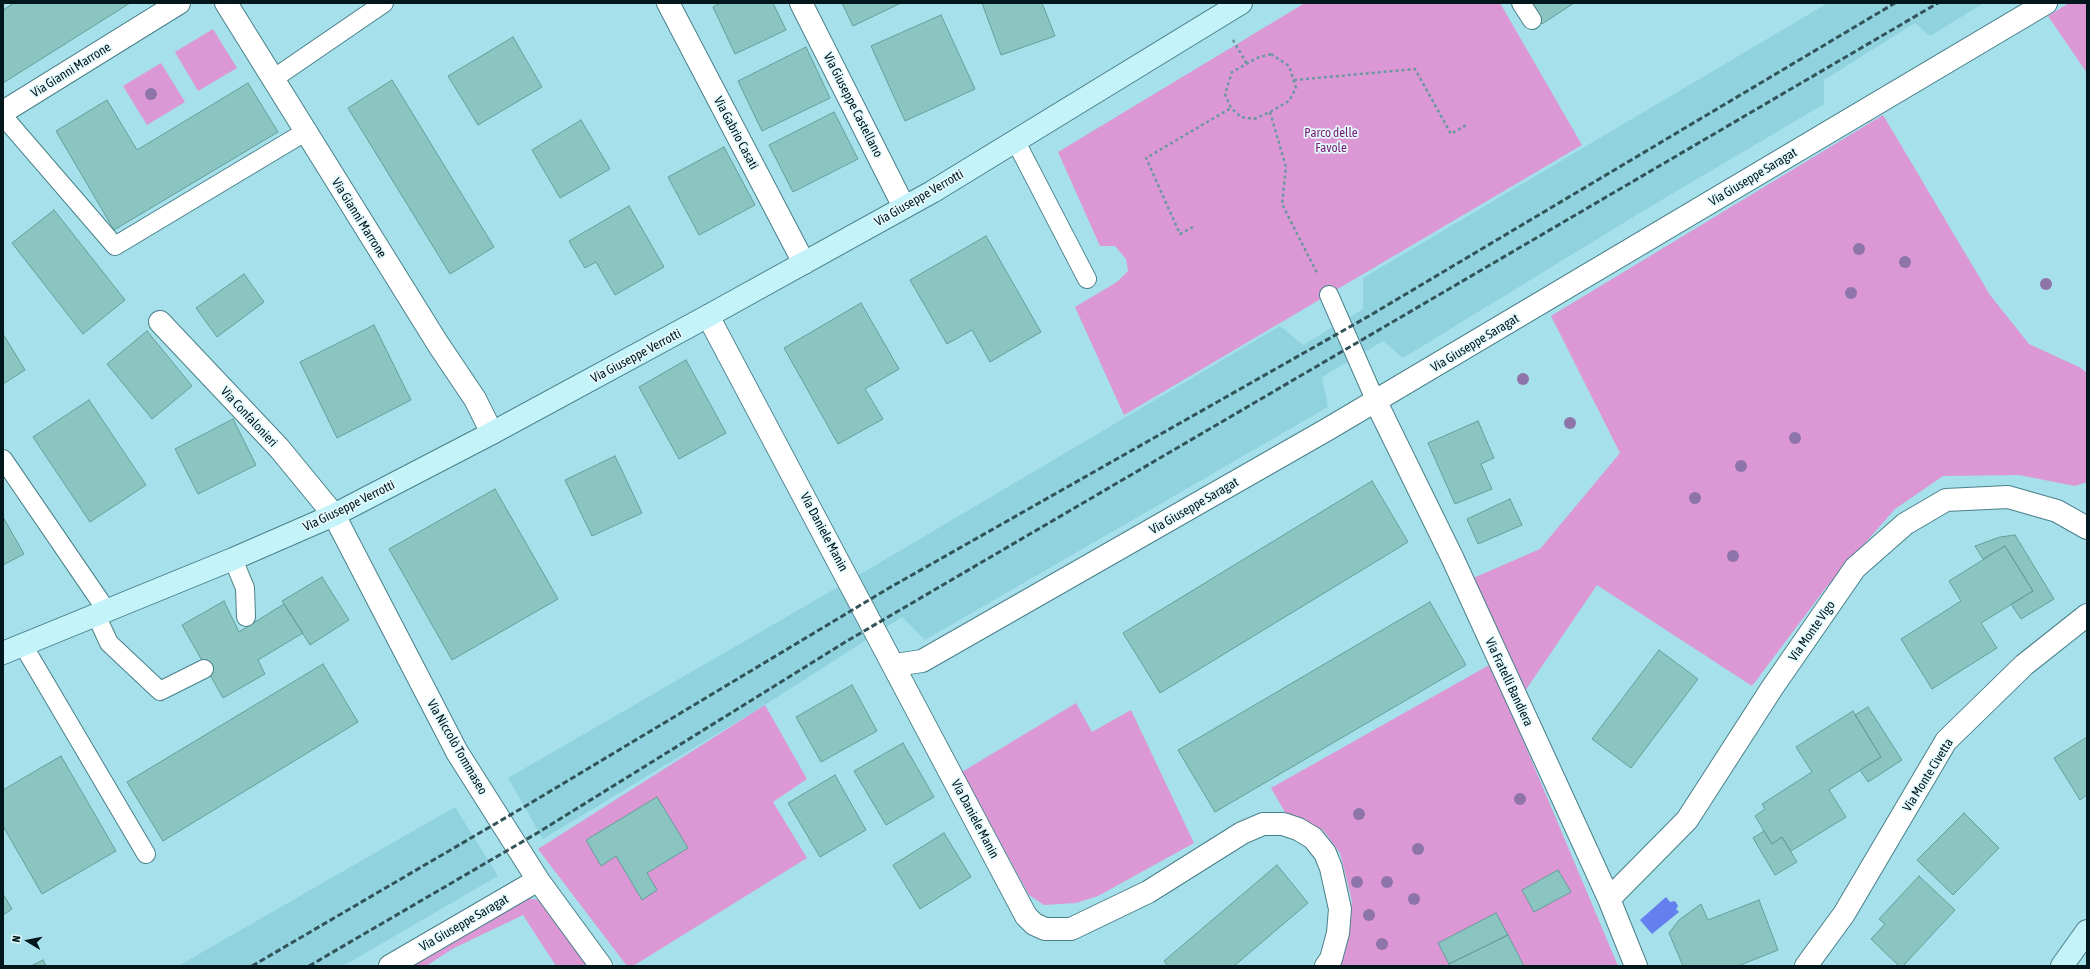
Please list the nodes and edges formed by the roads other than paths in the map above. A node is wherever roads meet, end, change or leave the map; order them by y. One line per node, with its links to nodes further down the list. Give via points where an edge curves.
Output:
1 (179, 3): 11 (street, Via Gianni Marrone)
2 (226, 3): 10 (street, Via Gianni Marrone)
3 (384, 3): 10 (lane)
4 (668, 3): 16 (street, Via Gabrio Casati)
5 (802, 3): 15 (street, Via Giuseppe Castellano)
6 (1240, 3): 14 (street, Via Giuseppe Verrotti)
7 (1521, 3): 9 (lane)
8 (2046, 3): 21 (street, Via Giuseppe Saragat)
9 (1532, 20)
10 (273, 80): 13 (street, Via Gianni Marrone)
11 (3, 112)
12 (3, 116): 13 (lane, via 115,246)
13 (305, 132): 22 (street, Via Gianni Marrone, via 475,399)
14 (1016, 142): 15 (street, Via Giuseppe Verrotti); 17 (lane)
15 (904, 207): 16 (street, Via Giuseppe Verrotti)
16 (804, 263): 19 (street, Via Giuseppe Verrotti)
17 (1087, 279)
18 (1329, 295): 21 (lane)
19 (708, 316): 22 (street, Via Giuseppe Verrotti); 31 (street, Via Daniele Manin)
20 (160, 322): 24 (street, Via Confalonieri, via 279,448)
21 (1376, 402): 31 (street, Via Giuseppe Saragat, via 922,662); 35 (street, Via Fratelli Bandiera, via 1452,558)
22 (492, 433): 24 (street, Via Giuseppe Verrotti)
23 (3, 459): 27 (lane)
24 (334, 515): 26 (street, Via Giuseppe Verrotti); 34 (street, Via Niccolò Tommaseo, via 457,752)
25 (2087, 528): 35 (street, Via Monte Vigo, via 2057,511 2008,497 1946,500 1905,524 1854,568 1772,688 1687,820)
26 (233, 559): 27 (street, Via Giuseppe Verrotti); 29 (lane, via 245,588)
27 (101, 613): 30 (street, Via Giuseppe Verrotti); 32 (lane, via 109,643 160,691)
28 (2087, 615): 41 (street, Via Monte Civetta, via 2024,665 1946,741 1844,914)
29 (246, 617)
30 (13, 649): 33 (lane)
31 (895, 665): 39 (street, Via Daniele Manin, via 1026,916 1034,924 1046,929 1071,929 1148,892 1242,833 1263,824 1283,824 1313,838 1325,853 1332,868 1340,909 1338,933 1331,959)
32 (204, 669)
33 (146, 854)
34 (538, 880): 37 (street, Via Giuseppe Saragat); 38 (street, Via Niccolò Tommaseo)
35 (1609, 899): 40 (street, Via Fratelli Bandiera)
36 (2087, 931): 42 (street)
37 (390, 966)
38 (601, 966)
39 (1326, 966)
40 (1636, 966)
41 (1806, 966)
42 (2062, 966)

